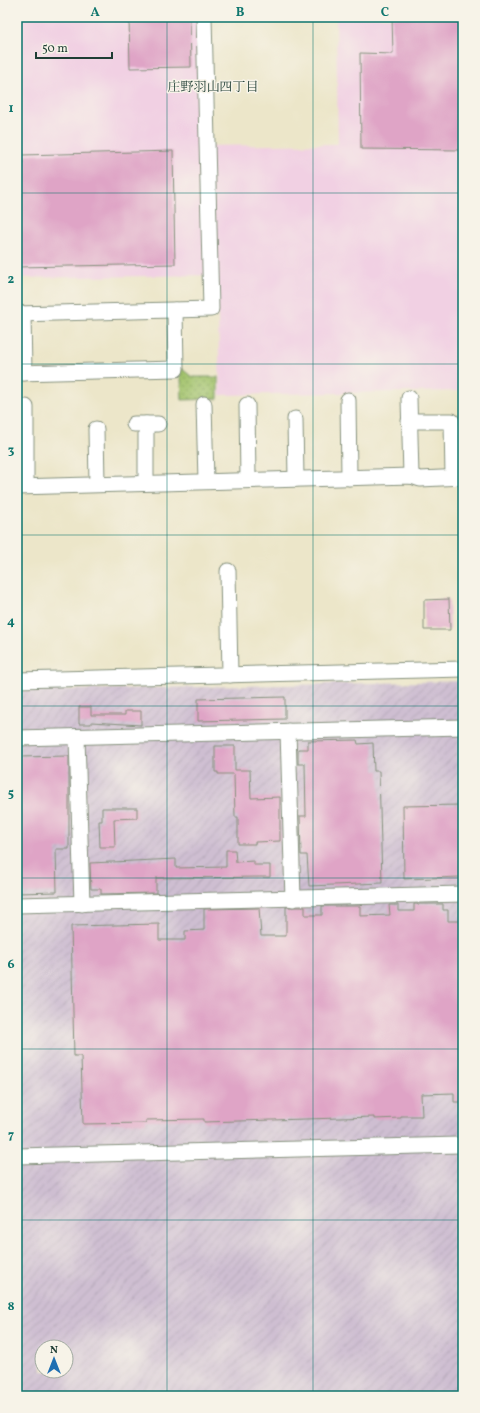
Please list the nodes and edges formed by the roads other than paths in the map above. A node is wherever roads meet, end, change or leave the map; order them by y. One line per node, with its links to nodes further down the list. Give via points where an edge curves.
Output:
1 (204, 17): 2 (street, via 211,309)
2 (175, 310): 3 (street); 4 (street, via 176,369)
3 (20, 314): 4 (street)
4 (20, 373)
5 (409, 398): 11 (street)
6 (348, 400): 16 (street)
7 (204, 404): 19 (street)
8 (247, 405): 18 (street)
9 (26, 407): 22 (street)
10 (295, 419): 17 (street)
11 (409, 421): 14 (street); 15 (street, via 452,420)
12 (146, 424): 20 (street)
13 (96, 429): 21 (street)
14 (411, 476): 15 (street, via 420,479); 16 (street)
15 (458, 477)
16 (349, 478): 17 (street)
17 (296, 479): 18 (street)
18 (248, 480): 19 (street)
19 (206, 481): 20 (street)
20 (146, 483): 21 (street)
21 (97, 484): 22 (street)
22 (22, 487)
23 (228, 571): 25 (street)
24 (463, 669): 25 (street)
25 (230, 676): 26 (street)
26 (17, 680)
27 (463, 727): 28 (street)
28 (288, 730): 29 (street); 32 (street)
29 (77, 737): 30 (street); 33 (street)
30 (17, 738)
31 (463, 894): 32 (street)
32 (293, 900): 33 (street)
33 (82, 904): 34 (street)
34 (17, 905)
35 (459, 1145): 36 (street)
36 (17, 1156)

